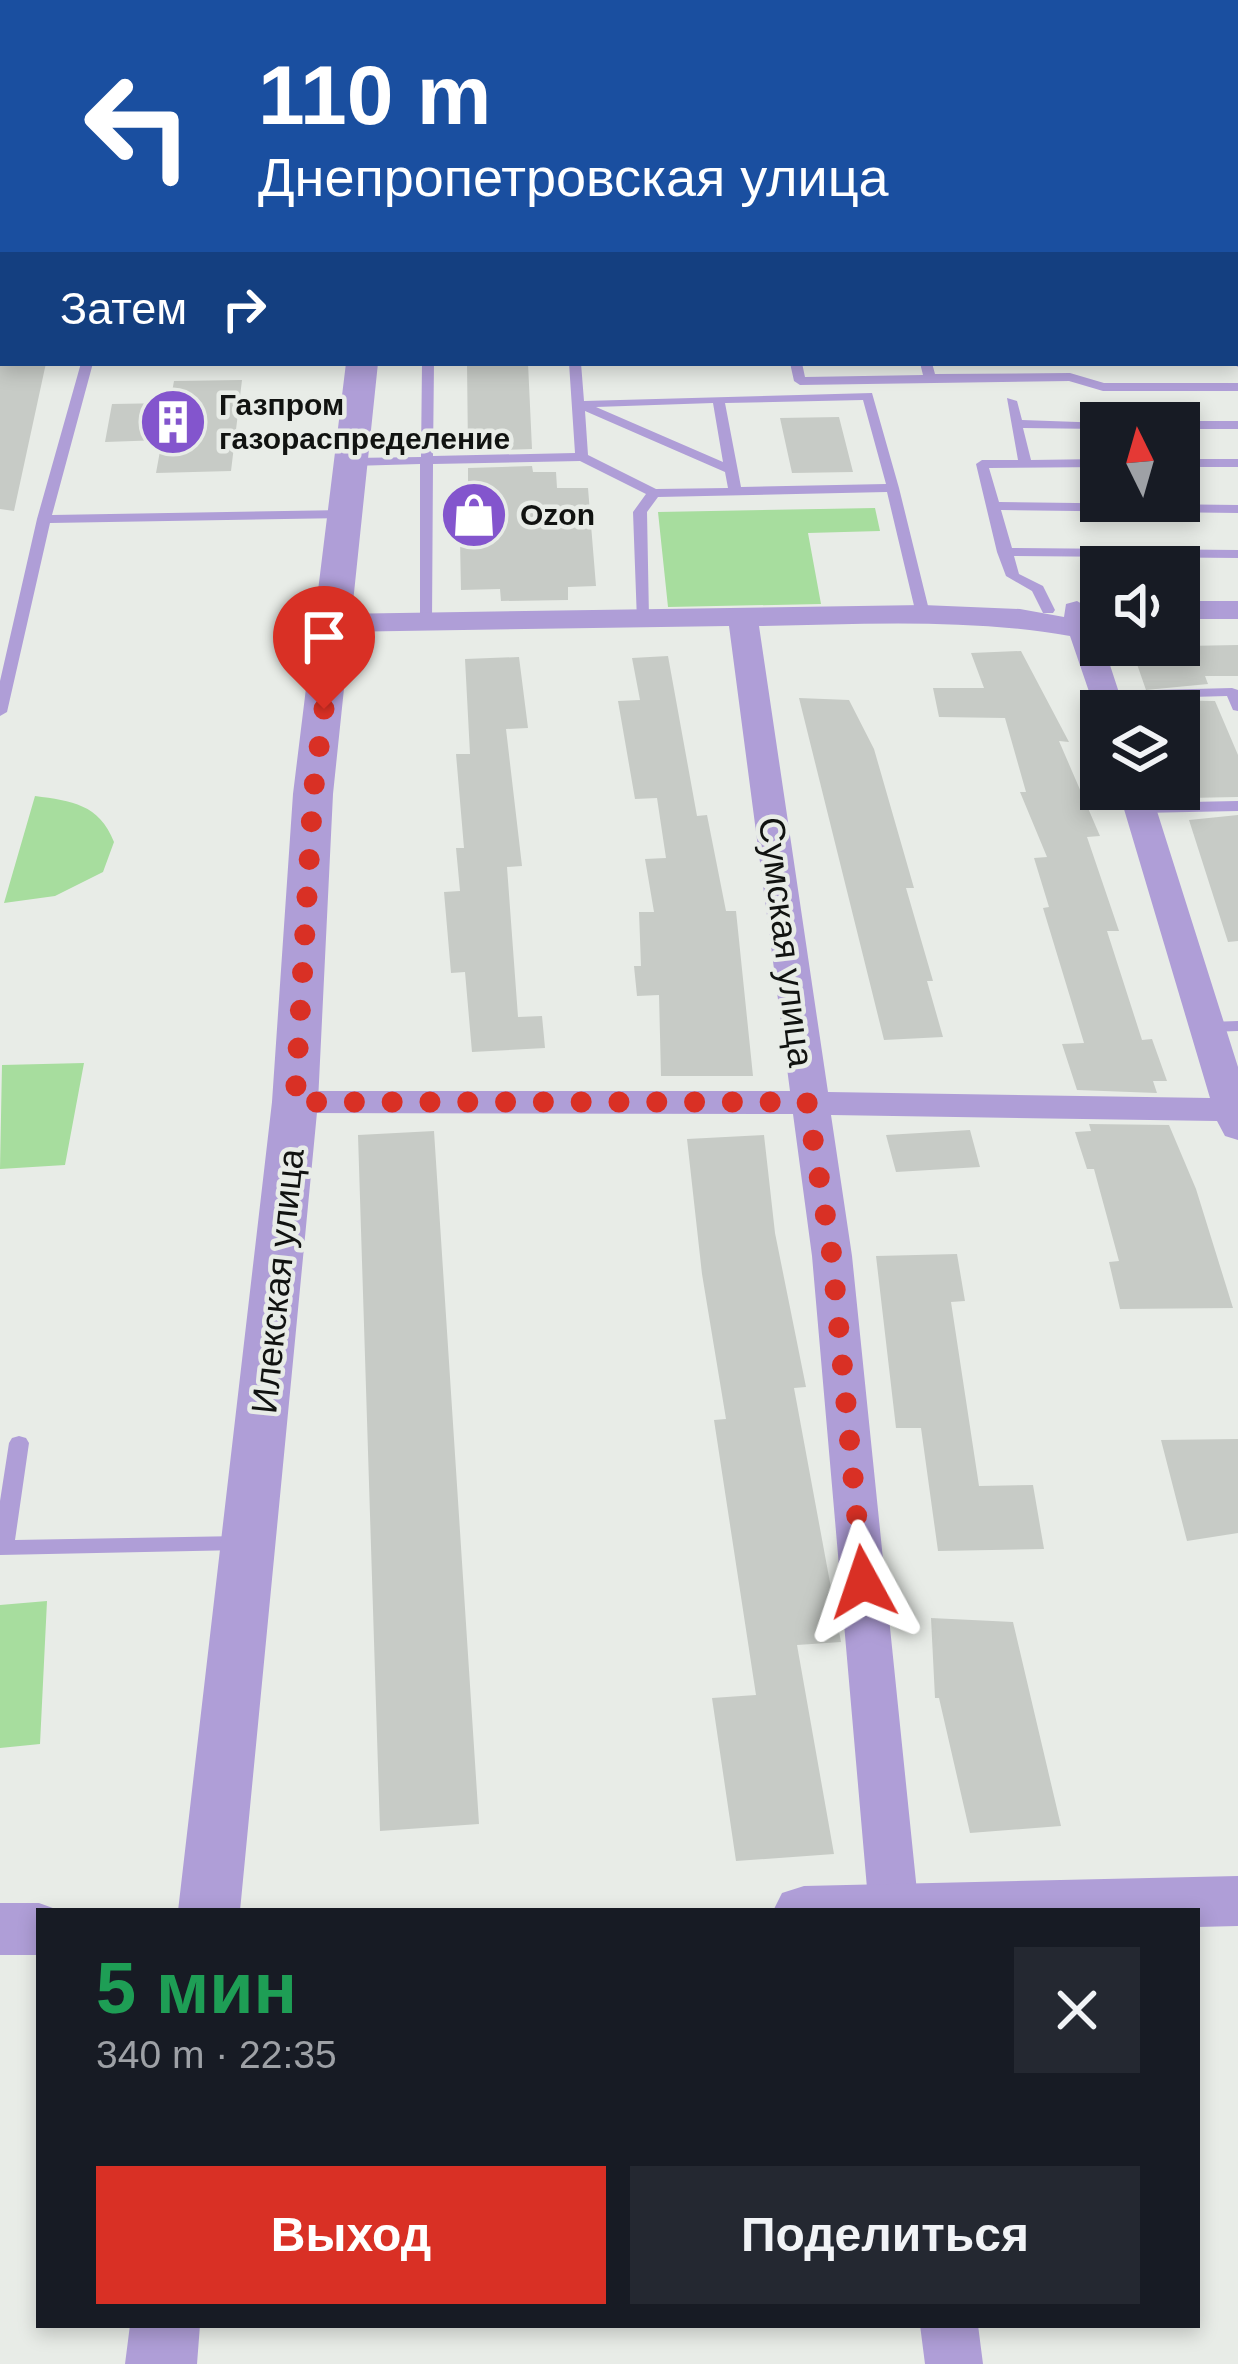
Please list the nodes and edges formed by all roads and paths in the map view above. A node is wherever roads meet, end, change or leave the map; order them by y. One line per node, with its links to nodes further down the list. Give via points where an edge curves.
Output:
1 (86, 366): 33 (lane)
2 (362, 366): 21 (street, Илекская улица)
3 (428, 366): 20 (lane)
4 (575, 366): 14 (lane)
5 (797, 366): 9 (lane, via 800,381)
6 (927, 366): 8 (lane)
7 (1067, 370): 8 (lane); 10 (lane, via 1103,387)
8 (930, 378): 9 (lane)
9 (865, 380): 11 (lane)
10 (1238, 386)
11 (868, 396): 12 (lane); 27 (lane)
12 (718, 399): 14 (lane); 26 (lane)
13 (1010, 401): 15 (lane)
14 (578, 404): 19 (lane); 26 (lane)
15 (1017, 424): 16 (lane); 22 (lane)
16 (1080, 424)
17 (1200, 425): 18 (lane)
18 (1238, 425)
19 (582, 457): 20 (lane); 29 (lane)
20 (428, 460): 21 (lane); 42 (lane)
21 (352, 462): 32 (street, Илекская улица)
22 (1025, 463): 23 (lane); 30 (lane, via 982,464)
23 (1080, 463)
24 (1200, 463): 25 (lane)
25 (1238, 463)
26 (732, 470): 28 (lane)
27 (893, 488): 28 (lane); 38 (lane)
28 (736, 491): 29 (lane)
29 (654, 493): 41 (lane, via 640,512)
30 (992, 506): 31 (lane); 34 (lane)
31 (1238, 509)
32 (346, 514): 33 (lane); 43 (street, Илекская улица)
33 (44, 519): 47 (lane)
34 (1004, 552): 35 (lane); 39 (lane, via 1013,576)
35 (1238, 554)
36 (1200, 610): 37 (street)
37 (1238, 610)
38 (922, 614): 39 (street); 40 (street)
39 (1066, 615): 44 (street)
40 (743, 617): 41 (street); 53 (street, Сумская улица)
41 (642, 618): 42 (street)
42 (425, 622): 43 (street)
43 (336, 623): 52 (street, Илекская улица, via 313,794)
44 (1100, 690)
45 (1200, 696): 46 (lane)
46 (1236, 697)
47 (0, 712)
48 (1200, 803): 49 (lane)
49 (1238, 806)
50 (1142, 810): 51 (street)
51 (1224, 1027): 54 (street)
52 (295, 1102): 53 (street); 56 (street, Илекская улица)
53 (807, 1102): 54 (street); 60 (street, Сумская улица, via 832,1256)
54 (1235, 1119)
55 (19, 1443): 57 (lane)
56 (250, 1543): 57 (lane); 59 (street, Илекская улица)
57 (2, 1548)
58 (1238, 1901): 61 (street)
59 (208, 1908)
60 (893, 1908)
61 (970, 1908)
62 (0, 1929): 63 (street)
63 (36, 1929)
64 (165, 2328): 66 (street)
65 (949, 2328): 67 (street)
66 (161, 2364)
67 (954, 2364)

